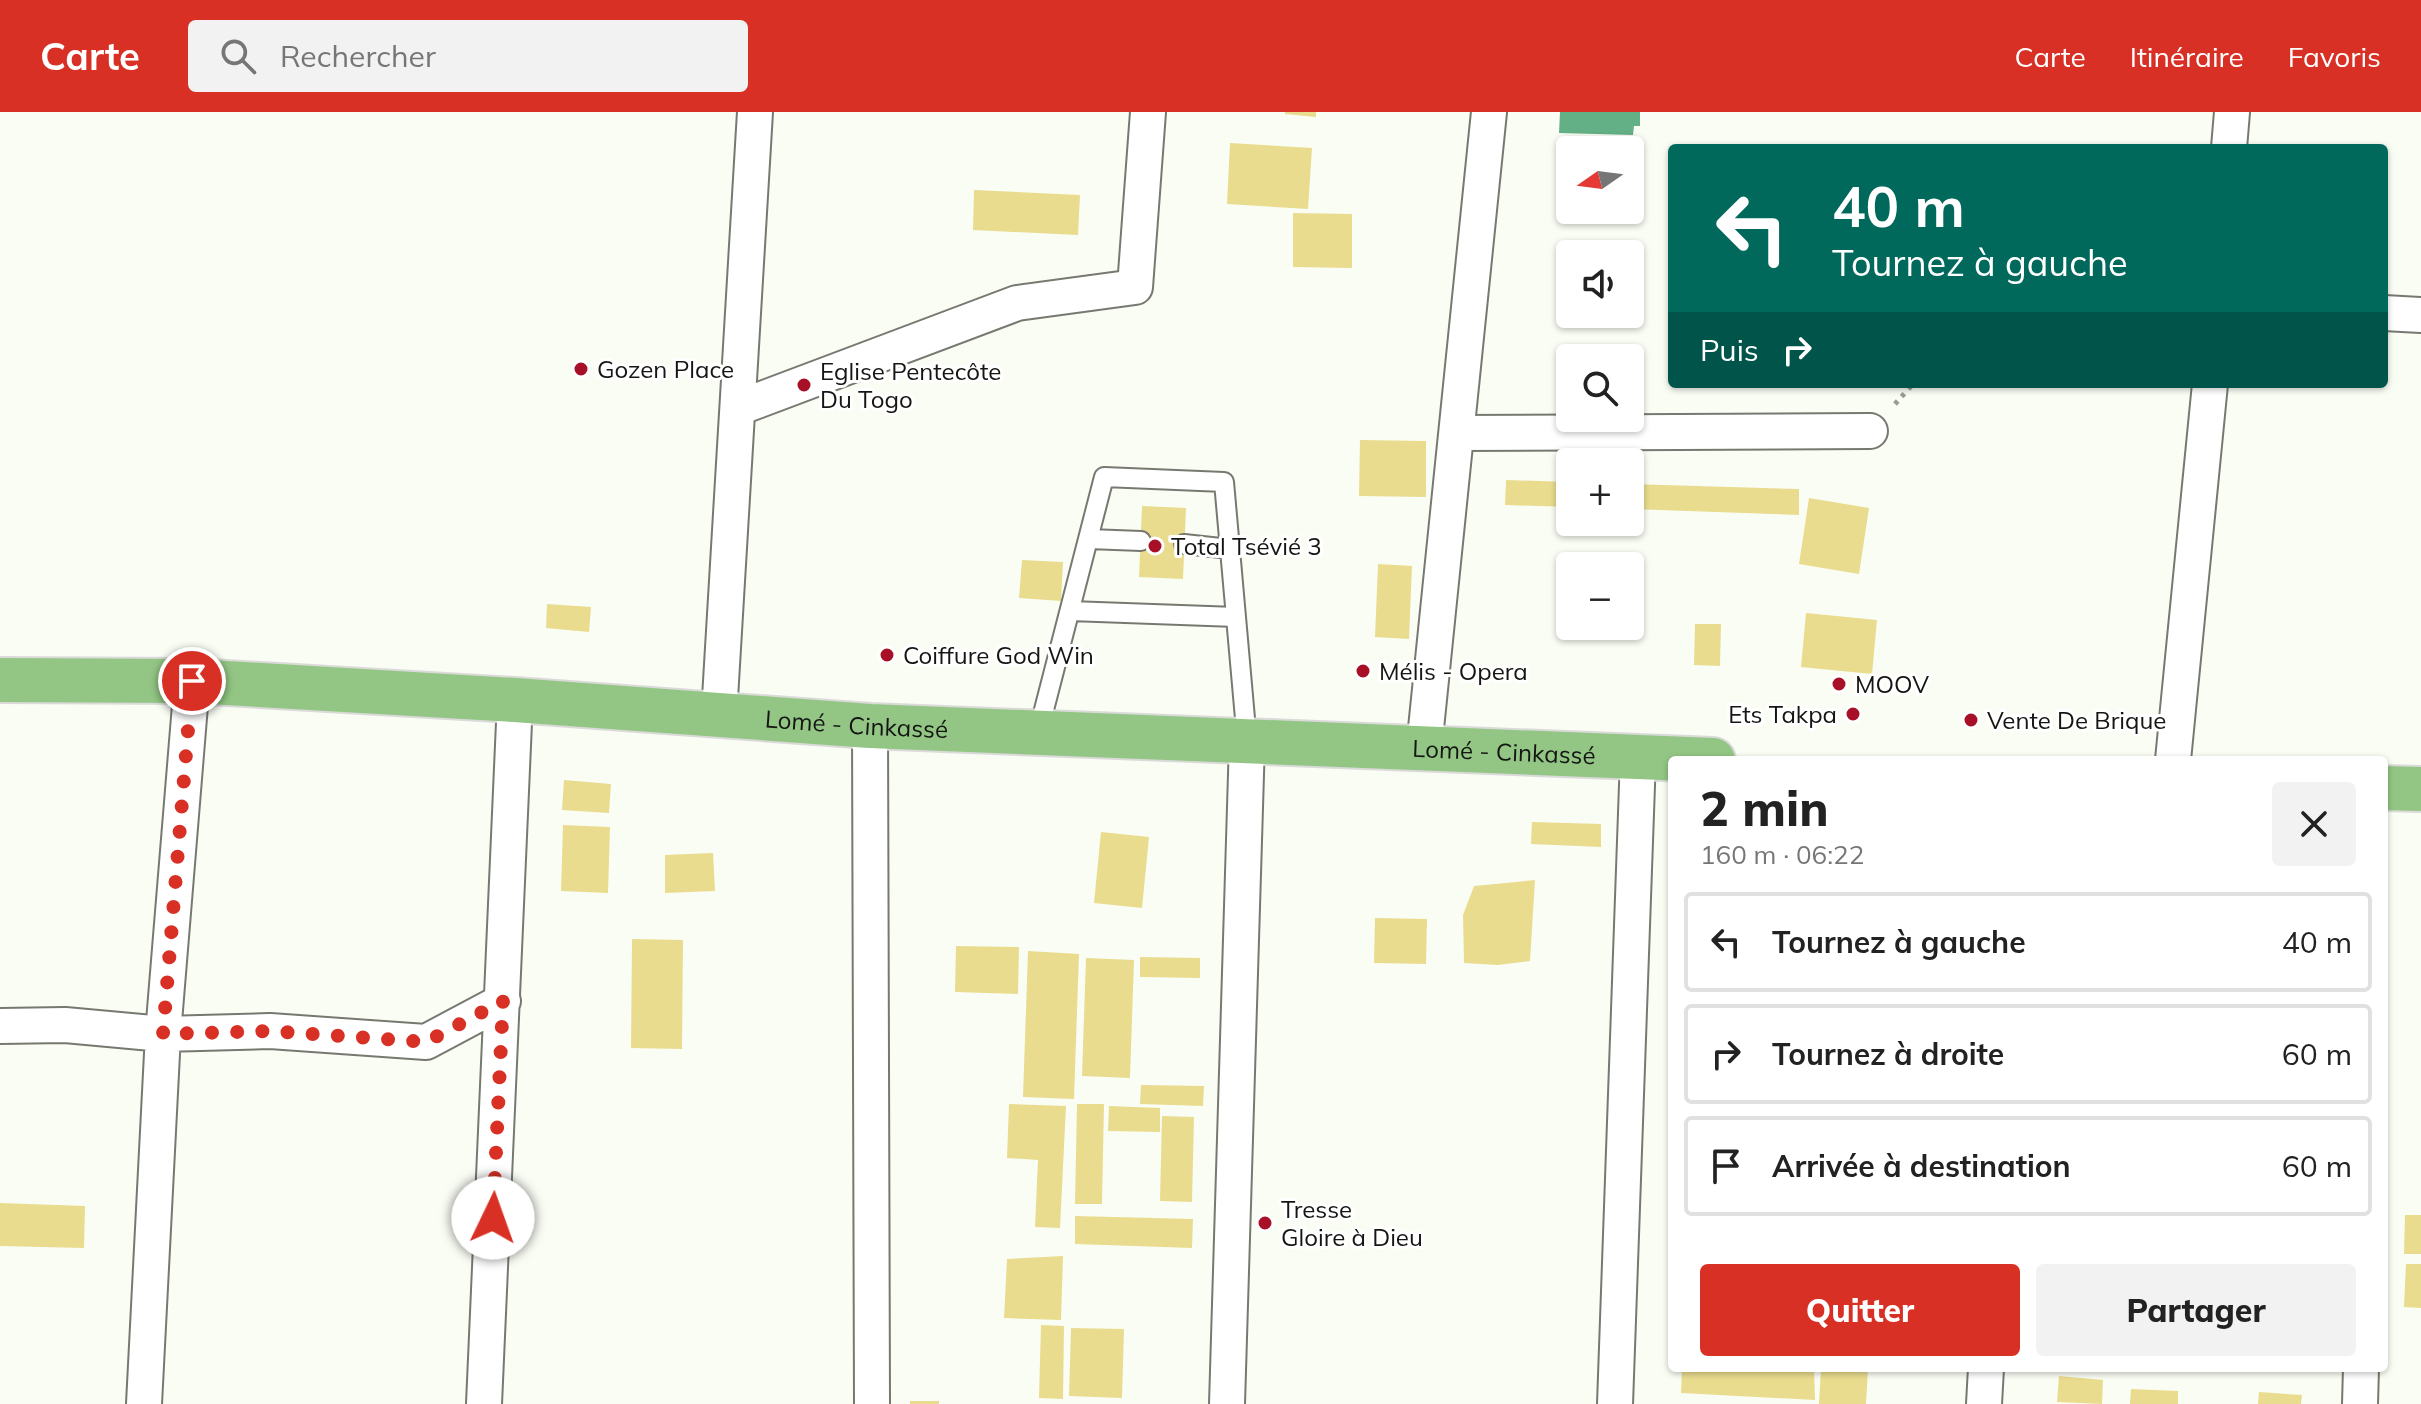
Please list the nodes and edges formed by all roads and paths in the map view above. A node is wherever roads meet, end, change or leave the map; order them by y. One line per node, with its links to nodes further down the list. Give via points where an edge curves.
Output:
1 (755, 112): 9 (street)
2 (1148, 112): 9 (street, via 1135,287 1017,303)
3 (1489, 112): 11 (street)
4 (2232, 112): 5 (street)
5 (2229, 144)
6 (2388, 313): 7 (street)
7 (2421, 315)
8 (2210, 388): 26 (street)
9 (738, 408): 21 (street)
10 (1870, 431): 11 (street)
11 (1457, 433): 25 (street)
12 (1089, 539): 13 (lane); 15 (lane, via 1104,477 1224,482); 16 (lane)
13 (1141, 541)
14 (1184, 544): 15 (lane)
15 (1230, 549): 17 (lane)
16 (1070, 611): 17 (lane); 23 (lane)
17 (1236, 617): 24 (lane)
18 (0, 680): 19 (highway, Lomé - Cinkassé)
19 (192, 681): 20 (highway, Lomé - Cinkassé); 33 (street)
20 (515, 700): 21 (highway, Lomé - Cinkassé); 31 (street)
21 (719, 715): 22 (highway, Lomé - Cinkassé)
22 (870, 726): 23 (highway, Lomé - Cinkassé); 38 (street)
23 (1038, 733): 24 (highway, Lomé - Cinkassé)
24 (1247, 741): 25 (highway, Lomé - Cinkassé); 39 (street)
25 (1424, 748): 27 (highway, Lomé - Cinkassé)
26 (2173, 756)
27 (1638, 757): 28 (highway, Lomé - Cinkassé); 40 (street)
28 (1668, 758)
29 (2388, 788): 30 (highway)
30 (2421, 789)
31 (503, 1001): 33 (street, via 426,1042 270,1031); 37 (street)
32 (0, 1026): 33 (street, via 65,1025)
33 (163, 1034): 36 (street)
34 (1986, 1372): 41 (street)
35 (2361, 1372): 42 (street)
36 (144, 1404)
37 (484, 1404)
38 (872, 1404)
39 (1227, 1404)
40 (1615, 1404)
41 (1984, 1404)
42 (2360, 1404)

